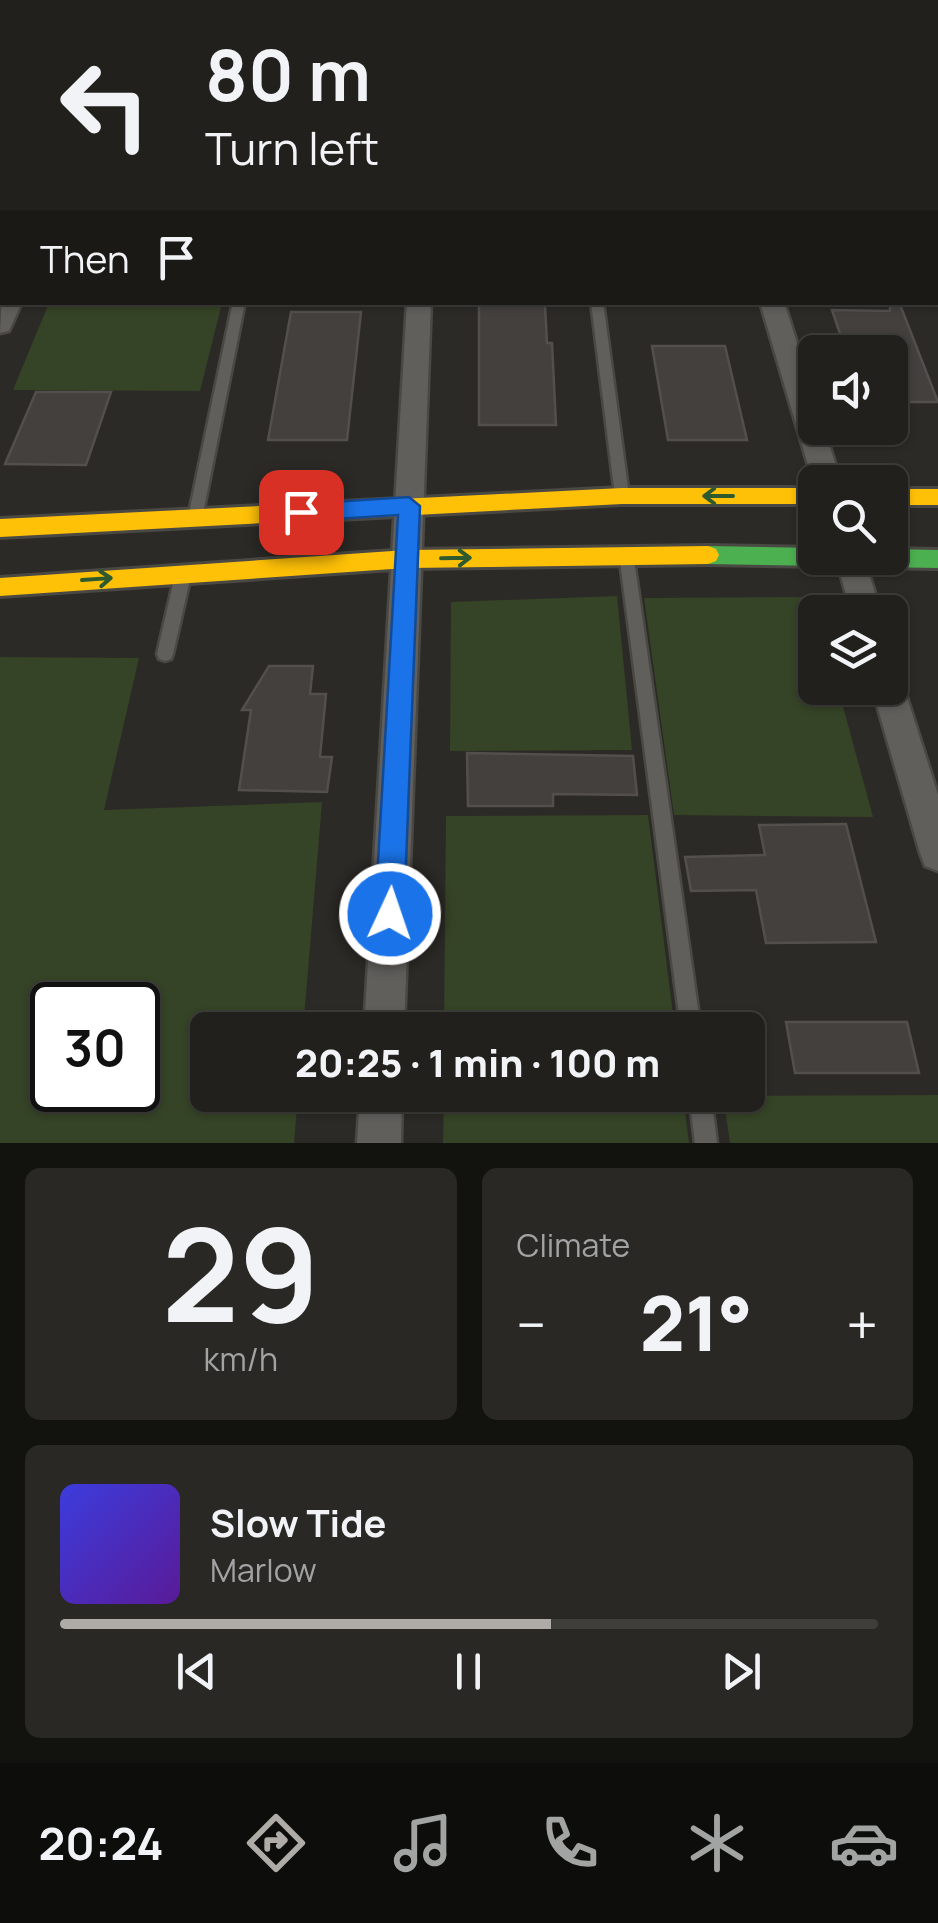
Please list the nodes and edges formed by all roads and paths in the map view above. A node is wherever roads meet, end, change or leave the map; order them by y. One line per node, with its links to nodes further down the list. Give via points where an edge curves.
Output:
1 (238, 305): 11 (lane)
2 (420, 305): 10 (street)
3 (597, 305): 6 (lane)
4 (773, 305): 5 (street)
5 (822, 465)
6 (622, 496): 7 (main road, one-way to 6); 10 (main road)
7 (798, 496)
8 (908, 497): 9 (main road)
9 (938, 497)
10 (409, 506): 11 (main road); 15 (street)
11 (194, 518): 12 (main road)
12 (0, 528)
13 (626, 553): 14 (main road); 15 (main road, one-way to 13); 24 (lane)
14 (798, 558)
15 (407, 559): 18 (main road); 23 (street)
16 (908, 560): 17 (main road)
17 (938, 560)
18 (184, 574): 19 (main road, one-way to 18); 20 (lane)
19 (0, 587)
20 (165, 654)
21 (893, 705): 22 (street)
22 (938, 854)
23 (385, 1012)
24 (689, 1012)
25 (380, 1112): 27 (street)
26 (702, 1112): 28 (lane)
27 (379, 1143)
28 (706, 1143)

